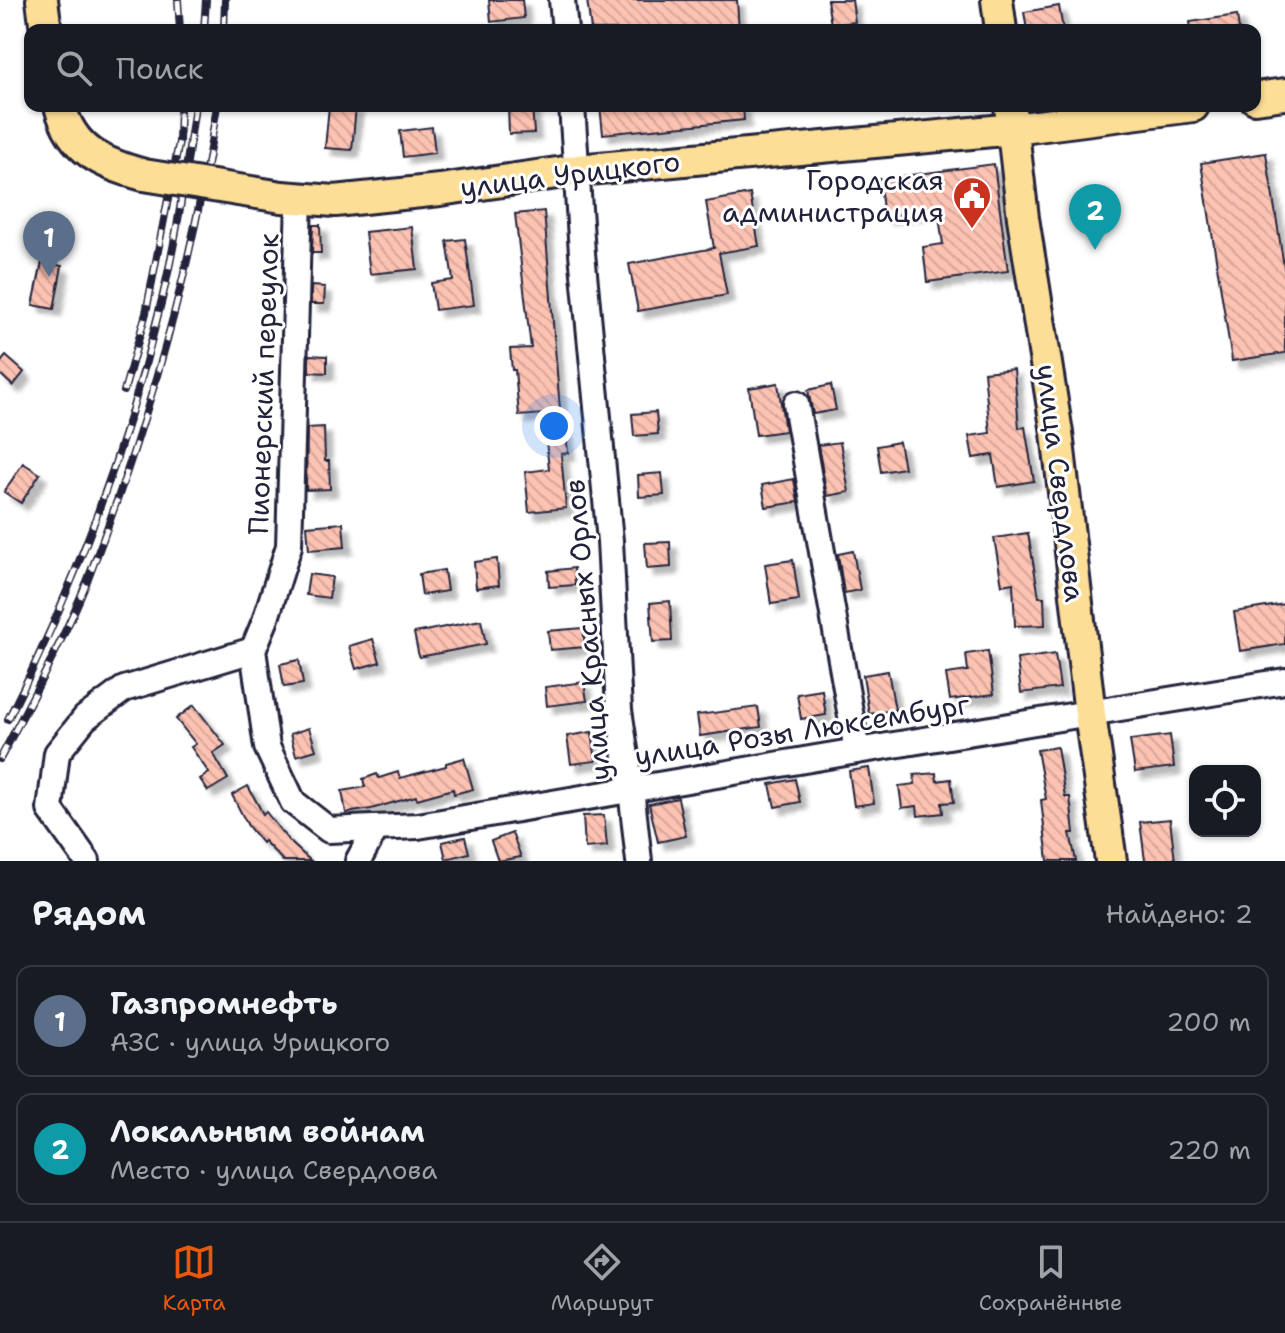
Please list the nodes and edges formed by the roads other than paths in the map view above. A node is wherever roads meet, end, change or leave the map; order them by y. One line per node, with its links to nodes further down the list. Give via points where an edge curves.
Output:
1 (42, 0): 4 (main road)
2 (562, 0): 5 (street)
3 (997, 0): 6 (main road)
4 (45, 24)
5 (564, 24)
6 (1000, 24)
7 (1285, 94): 8 (main road)
8 (1261, 97)
9 (63, 112): 14 (main road, улица Урицкого, bridge, via 72,134 96,158 113,166)
10 (573, 112): 13 (street, улица Красных Орлов)
11 (1094, 112): 12 (main road, улица Урицкого)
12 (1012, 117): 13 (main road, улица Урицкого); 18 (main road, улица Свердлова)
13 (578, 170): 14 (main road, улица Урицкого, via 335,201); 20 (street, улица Красных Орлов, via 619,710)
14 (290, 197): 16 (street, Пионерский переулок, via 289,546)
15 (796, 404): 19 (street)
16 (253, 650): 22 (street, Пионерский переулок, via 267,747 293,802); 23 (street, via 124,689 85,718 57,753 50,809)
17 (1285, 681): 18 (street, улица Розы Люксембург)
18 (1090, 714): 19 (street, улица Розы Люксембург); 26 (main road, улица Свердлова)
19 (857, 751): 20 (street, улица Розы Люксембург)
20 (631, 789): 21 (street, улица Розы Люксембург, via 418,826); 25 (street, улица Красных Орлов)
21 (376, 828): 22 (street, улица Розы Люксембург); 24 (street)
22 (329, 830)
23 (87, 861)
24 (358, 861)
25 (639, 861)
26 (1111, 861)

